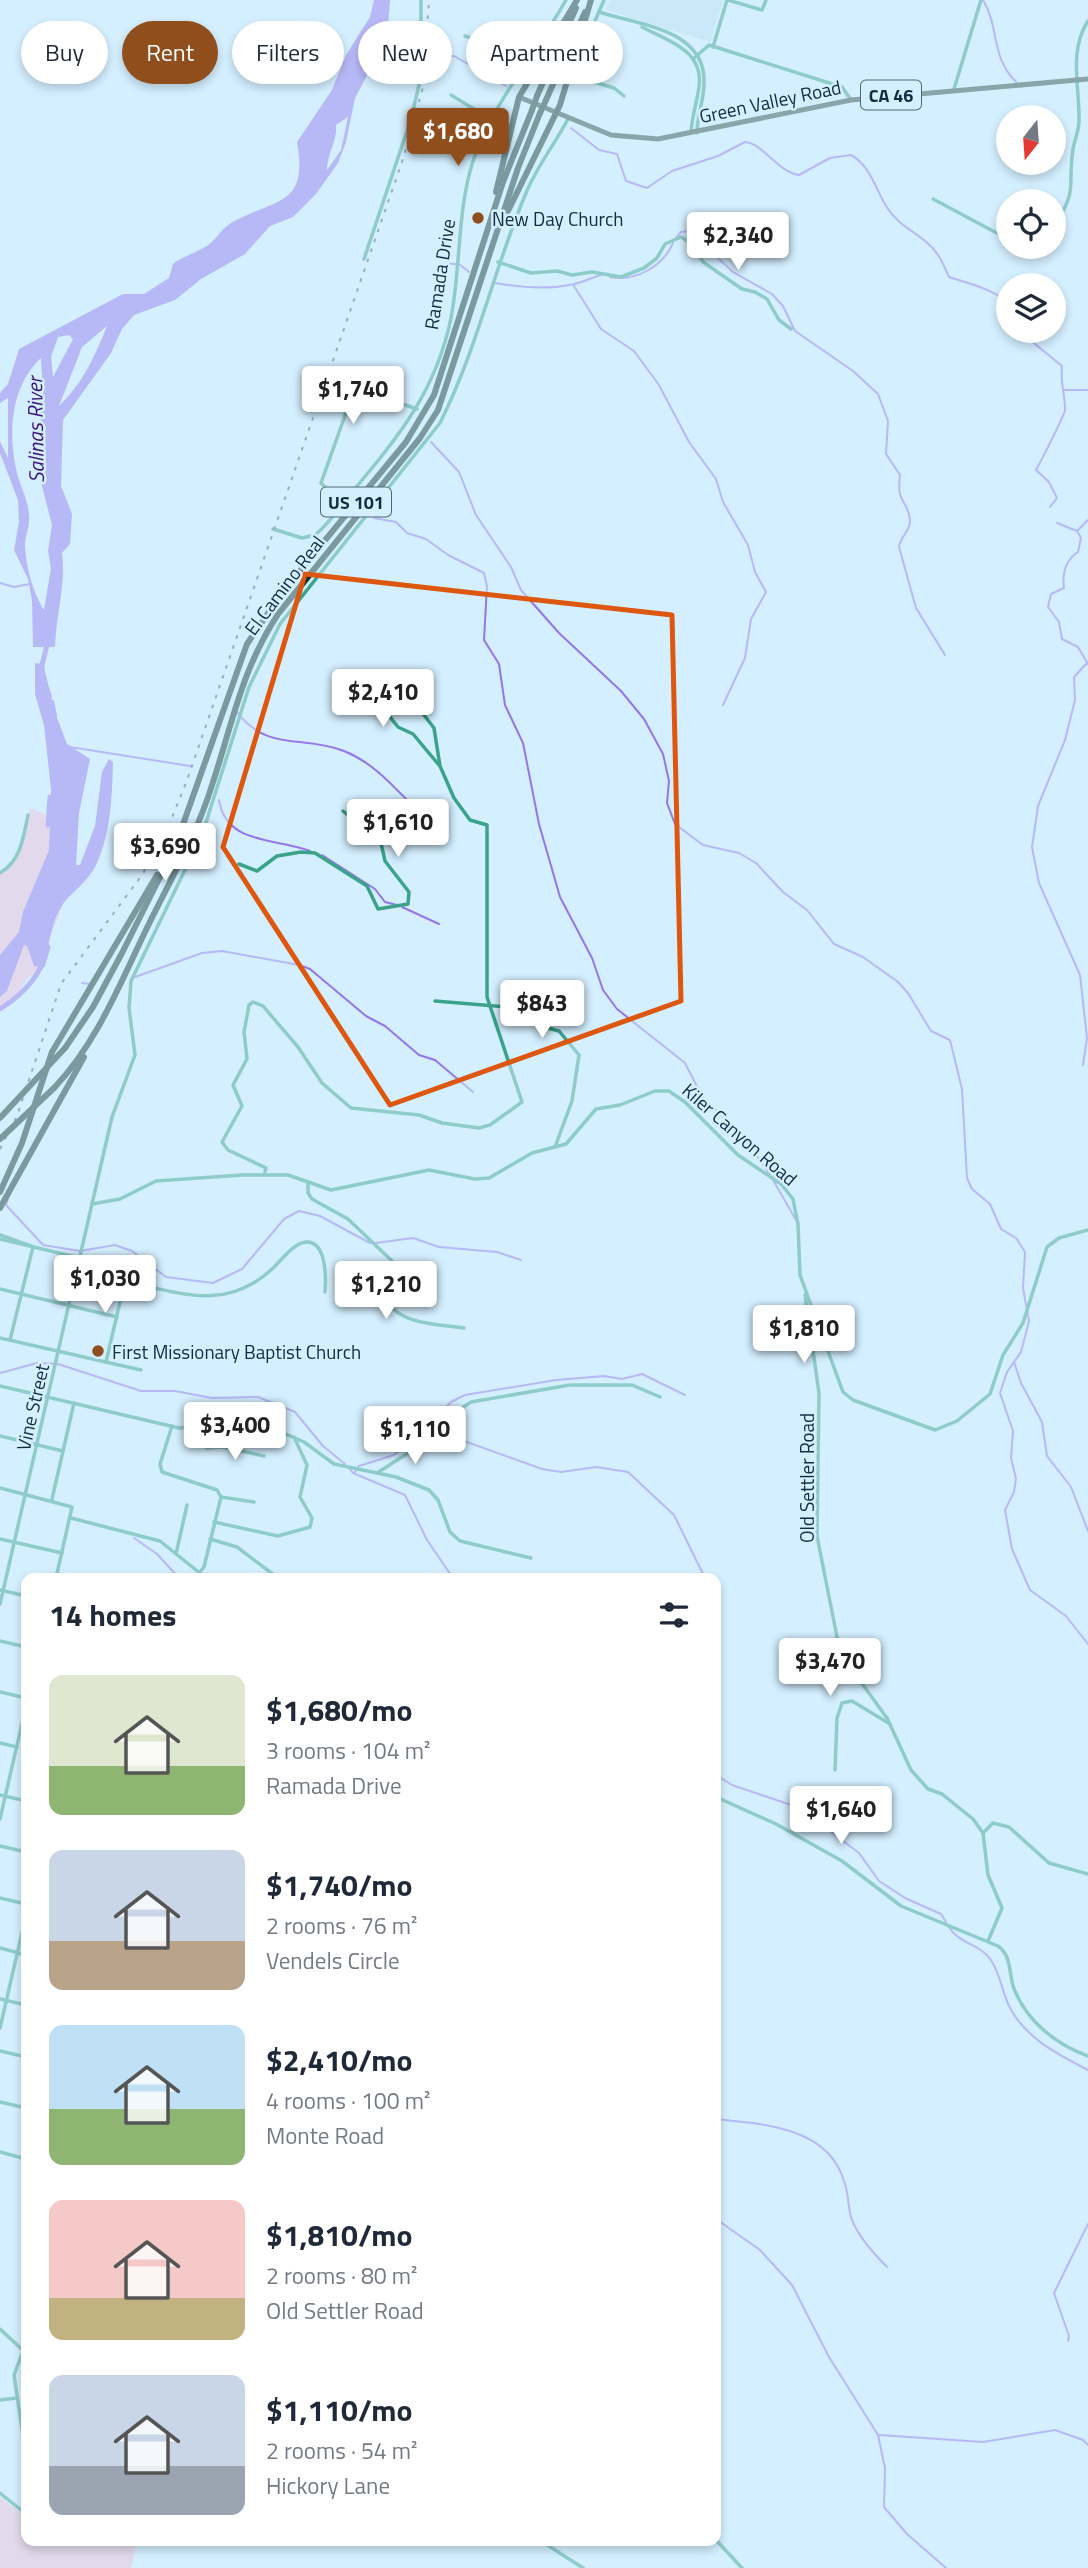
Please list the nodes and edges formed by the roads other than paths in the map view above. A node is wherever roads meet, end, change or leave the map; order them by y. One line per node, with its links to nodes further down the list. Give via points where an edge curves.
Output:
1 (421, 0): 36 (street, via 425,65)
2 (566, 0): 10 (street, Ramada Drive)
3 (578, 0): 25 (highway); 33 (highway, El Camino Real / US 101, bridge)
4 (590, 0): 27 (highway); 35 (highway, El Camino Real / US 101, bridge, via 540,113)
5 (604, 0): 9 (street)
6 (728, 0): 7 (street, via 762,10); 15 (street)
7 (766, 0)
8 (981, 0): 21 (street)
9 (599, 12): 12 (street); 24 (street, via 580,78 614,88)
10 (553, 21)
11 (1088, 21): 19 (street, via 1076,50)
12 (640, 26): 13 (street); 14 (street)
13 (656, 32): 14 (street); 17 (street)
14 (675, 36): 16 (street)
15 (713, 47): 16 (street, via 705,46); 26 (street, via 842,87)
16 (698, 56): 17 (street); 30 (street, via 705,80)
17 (693, 59): 30 (street, via 699,86 693,107)
18 (1088, 79): 19 (main road, Green Valley Road / CA 46)
19 (1077, 80): 21 (main road, Green Valley Road / CA 46); 32 (street, via 1079,123)
20 (513, 84): 22 (street, Ramada Drive)
21 (954, 89): 26 (main road, Green Valley Road / CA 46)
22 (509, 90): 25 (street, Green Valley Road); 29 (street, Ramada Drive)
23 (451, 94): 29 (street)
24 (624, 96)
25 (519, 97): 27 (main road, Green Valley Road / CA 46); 33 (highway)
26 (851, 100): 30 (main road, Green Valley Road / CA 46)
27 (556, 113): 28 (main road, Green Valley Road / CA 46); 35 (highway)
28 (568, 118): 30 (main road, Green Valley Road / CA 46, via 611,135 633,138); 37 (street, Vine Street, via 531,181)
29 (492, 120): 39 (street, Ramada Drive, via 469,176 450,320)
30 (694, 134)
31 (933, 199): 34 (street)
32 (1066, 208)
33 (494, 212): 47 (highway, El Camino Real / US 101, via 434,395 405,442 247,644)
34 (996, 233)
35 (496, 235): 52 (highway, El Camino Real / US 101, via 446,394 432,421 278,614 254,653 199,821)
36 (364, 259)
37 (498, 262): 38 (street, via 531,273 621,276 635,273 657,258 665,244 677,237 695,246 703,262 742,289 767,299 779,320); 59 (street, Vine Street, via 457,389 440,424 280,624 255,669 195,850 131,981 134,1060 113,1117)
38 (791, 329)
39 (417, 409): 40 (street, Ramada Drive); 40 (street, via 363,391 354,393 321,483)
40 (342, 504): 41 (street, Ramada Drive, via 310,538)
41 (273, 529)
42 (378, 675): 44 (street, via 385,688 416,706 434,728)
43 (336, 677): 44 (street, via 366,687 398,727 414,734)
44 (440, 766): 51 (street, via 467,816 487,825)
45 (343, 811): 48 (street, via 381,843 385,861 410,896 409,903 378,909 367,886 315,853 278,856 257,872)
46 (28, 816): 49 (street, via 19,854)
47 (175, 847): 53 (highway, El Camino Real / US 101, bridge, via 116,965 65,1048); 58 (highway, via 59,1038)
48 (239, 864)
49 (0, 873)
50 (435, 1000): 51 (street)
51 (490, 1007): 55 (street, via 532,1009 540,1026 559,1031 579,1052 572,1101); 56 (street, via 522,1102 490,1125 476,1128 419,1115 351,1108 322,1083 263,1006 253,1002 244,1032 247,1059 233,1085 242,1106 222,1142 228,1150 266,1167)
52 (106, 1010): 54 (highway, El Camino Real / US 101, bridge, via 80,1056 54,1088); 60 (highway)
53 (0, 1118)
54 (0, 1139)
55 (555, 1147): 57 (street, Kiler Canyon Road, via 532,1153 489,1178 429,1170 338,1190); 68 (street, Kiler Canyon Road, via 570,1141 596,1109 624,1104 654,1091 674,1093 738,1155 781,1184 793,1199)
56 (264, 1174): 57 (street, Kiler Canyon Road, via 288,1175); 59 (street, Kiler Canyon Road, via 156,1181 120,1199)
57 (308, 1184): 73 (street, via 312,1199 341,1214 391,1261 385,1296 395,1313)
58 (0, 1192)
59 (92, 1205): 64 (street, Vine Street)
60 (0, 1208)
61 (1088, 1230): 68 (street, Kiler Canyon Road, via 1047,1247 1028,1308 1003,1355 990,1394 957,1421 935,1430 848,1397 834,1375)
62 (0, 1237): 63 (street)
63 (33, 1247): 64 (street); 70 (street)
64 (80, 1258): 71 (street, Vine Street)
65 (127, 1272): 66 (street)
66 (125, 1281): 69 (street, via 187,1294 228,1296 256,1282 308,1242 323,1259); 72 (street)
67 (0, 1289): 70 (street)
68 (804, 1289): 117 (street, Old Settler Road, via 818,1374 817,1536 831,1614 847,1663)
69 (325, 1292)
70 (22, 1294): 71 (street); 75 (street)
71 (70, 1305): 72 (street); 76 (street, Vine Street)
72 (117, 1317): 77 (street)
73 (464, 1328)
74 (0, 1338): 75 (street)
75 (10, 1340): 76 (street)
76 (59, 1352): 77 (street); 81 (street, Vine Street)
77 (106, 1362): 78 (street)
78 (141, 1370)
79 (0, 1386): 81 (street)
80 (660, 1397): 92 (street, via 632,1385 560,1387 471,1402 445,1419 403,1459)
81 (49, 1398): 82 (street); 87 (street, Vine Street)
82 (74, 1404): 84 (street); 90 (street)
83 (239, 1422): 84 (street, via 187,1429); 86 (street); 89 (street)
84 (172, 1426): 95 (street, via 160,1464 162,1472 217,1490)
85 (0, 1436): 87 (street)
86 (294, 1437): 92 (street, via 331,1462); 100 (street, via 307,1465 300,1501 310,1514 310,1527 278,1536)
87 (37, 1445): 90 (street); 94 (street, Vine Street)
88 (206, 1448): 89 (street)
89 (232, 1449): 91 (street)
90 (63, 1451): 96 (street)
91 (264, 1456)
92 (375, 1474): 106 (street, via 432,1492 450,1532 460,1541)
93 (0, 1488): 94 (street)
94 (26, 1493): 96 (street); 103 (street, Vine Street)
95 (221, 1497): 97 (street); 100 (street)
96 (52, 1499): 99 (street, via 70,1505)
97 (254, 1502)
98 (187, 1505): 105 (street)
99 (71, 1518): 104 (street); 105 (street, via 152,1538)
100 (214, 1522): 102 (street)
101 (0, 1539): 103 (street)
102 (210, 1539): 108 (street); 109 (street, via 237,1547)
103 (15, 1542): 104 (street); 110 (street, Vine Street)
104 (62, 1553): 107 (street)
105 (176, 1554): 108 (street)
106 (531, 1558)
107 (58, 1573)
108 (199, 1573)
109 (271, 1573)
110 (2, 1590): 111 (street); 112 (street, Vine Street)
111 (21, 1595)
112 (0, 1604)
113 (0, 1641): 114 (street)
114 (21, 1646)
115 (0, 1692): 116 (street)
116 (21, 1697)
117 (890, 1724): 121 (street, via 852,1702 842,1703 836,1718); 126 (street, Old Settler Road, via 905,1760 923,1784 973,1819)
118 (21, 1729): 120 (street)
119 (0, 1743): 120 (street)
120 (17, 1747): 122 (street)
121 (835, 1770)
122 (3, 1796): 124 (street); 125 (street)
123 (721, 1799): 133 (street, via 858,1870 901,1906)
124 (21, 1800)
125 (0, 1819)
126 (983, 1833): 129 (street, via 993,1823 1005,1825 1049,1863); 133 (street, via 988,1875 1002,1908)
127 (0, 1846): 128 (street)
128 (21, 1851)
129 (1088, 1874)
130 (0, 1898): 131 (street)
131 (21, 1903)
132 (21, 1938): 135 (street)
133 (988, 1941): 143 (street, via 1006,1953 1014,1989 1028,2014 1059,2043)
134 (0, 1948): 135 (street)
135 (18, 1952): 136 (street); 138 (street)
136 (21, 1953)
137 (0, 1999): 138 (street)
138 (6, 2001): 139 (street); 140 (street)
139 (21, 2005)
140 (0, 2028)
141 (0, 2051): 142 (street)
142 (21, 2056)
143 (1088, 2056)
144 (0, 2102): 145 (street)
145 (21, 2107)
146 (0, 2152): 147 (street)
147 (21, 2158)
148 (0, 2329): 149 (street)
149 (21, 2348)
150 (21, 2360): 151 (street, via 14,2375)
151 (17, 2398): 152 (street); 153 (street)
152 (0, 2400)
153 (21, 2424)
154 (0, 2493): 155 (street)
155 (21, 2510)
156 (721, 2545): 159 (street)
157 (549, 2546): 158 (street)
158 (583, 2568)
159 (742, 2568)

